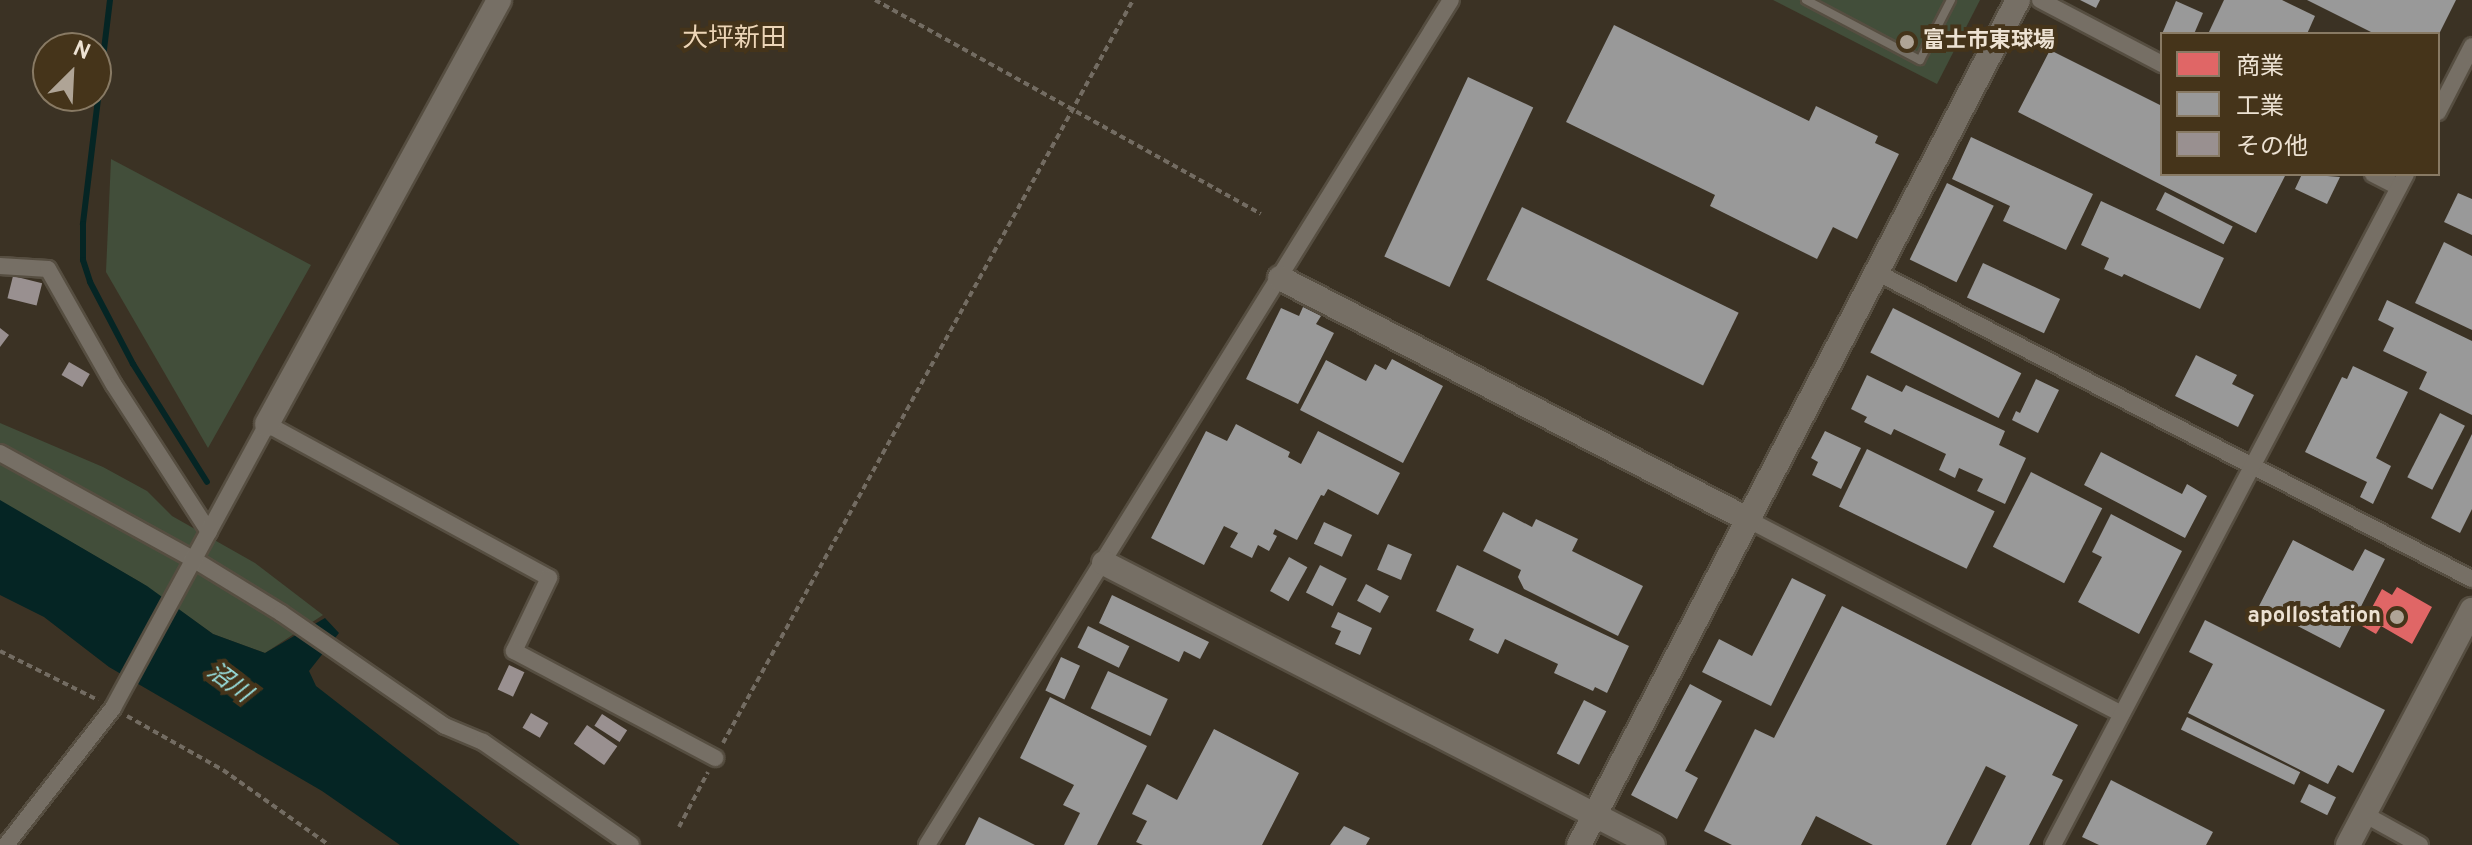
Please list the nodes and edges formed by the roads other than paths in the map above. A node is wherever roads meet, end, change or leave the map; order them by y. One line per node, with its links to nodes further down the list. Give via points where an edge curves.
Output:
1 (499, 0): 15 (street)
2 (1451, 0): 14 (street)
3 (1806, 0): 4 (lane, via 1920,60)
4 (1951, 0)
5 (2018, 0): 13 (street)
6 (2040, 0): 8 (street)
7 (2472, 46): 9 (street)
8 (2160, 63)
9 (2440, 108)
10 (2381, 176): 11 (street)
11 (2402, 181): 17 (street)
12 (0, 266): 19 (street, via 48,269 114,385)
13 (1878, 273): 17 (street); 18 (street)
14 (1280, 278): 18 (street); 21 (street)
15 (267, 424): 19 (street); 25 (street, via 549,578 514,651)
16 (0, 453): 20 (street)
17 (2253, 467): 22 (street); 24 (street)
18 (1749, 520): 24 (street); 27 (street)
19 (209, 532): 20 (street)
20 (193, 559): 28 (street, via 113,708); 29 (street, via 445,726 483,742)
21 (1104, 563): 27 (street); 30 (street)
22 (2472, 579)
23 (2472, 610): 26 (street)
24 (2122, 714): 33 (street)
25 (715, 758)
26 (2364, 814): 34 (street); 35 (street)
27 (1594, 815): 31 (street); 32 (street)
28 (6, 845)
29 (631, 845)
30 (927, 845)
31 (1579, 845)
32 (1653, 845)
33 (2053, 845)
34 (2348, 845)
35 (2420, 845)

